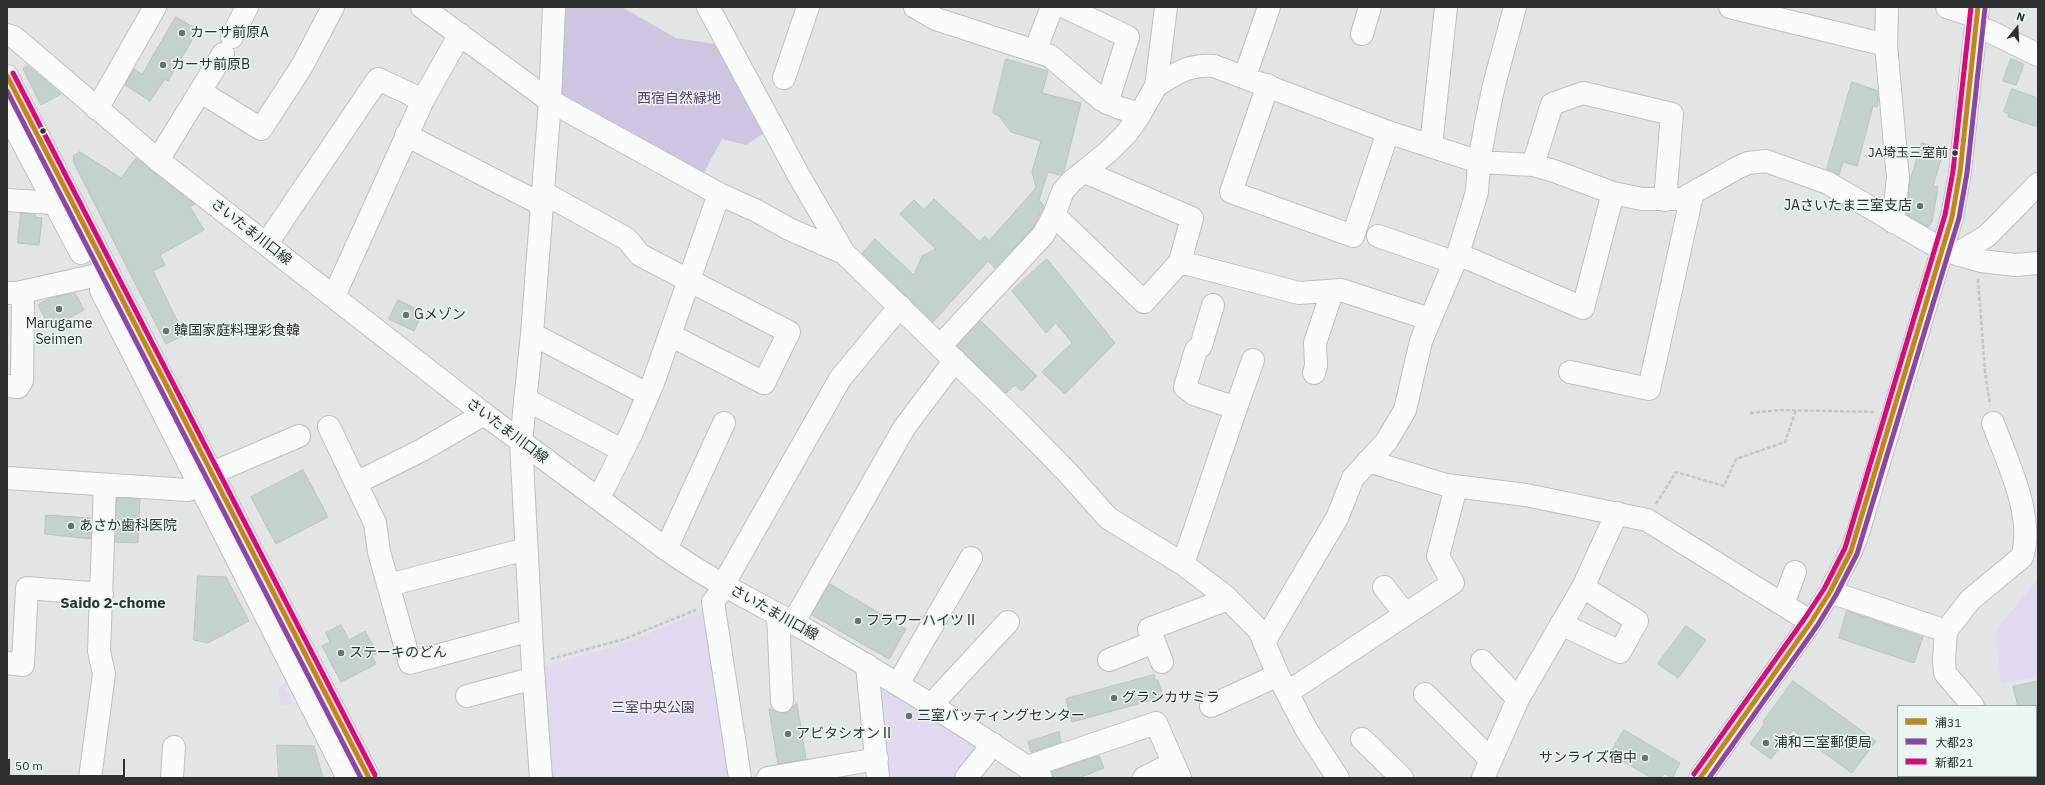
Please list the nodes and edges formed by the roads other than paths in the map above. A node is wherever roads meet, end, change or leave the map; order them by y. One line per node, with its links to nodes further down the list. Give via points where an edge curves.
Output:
1 (155, 7): 35 (street)
2 (247, 7): 31 (street)
3 (333, 7): 31 (street, via 302,66 261,129)
4 (422, 7): 20 (street)
5 (554, 7): 33 (street)
6 (708, 7): 57 (street, via 798,176)
7 (808, 7): 28 (street)
8 (1052, 7): 24 (street)
9 (1065, 7): 34 (street, via 1128,37)
10 (1166, 7): 30 (street)
11 (1269, 7): 27 (street)
12 (1370, 7): 21 (street)
13 (1446, 7): 40 (street)
14 (1515, 7): 42 (street, via 1494,85)
15 (1730, 7): 23 (street)
16 (1888, 7): 23 (street)
17 (1947, 7): 19 (street)
18 (921, 9): 24 (street, via 936,19)
19 (1977, 17): 25 (street, via 1991,32); 58 (street, via 1960,172 1952,218)
20 (460, 34): 32 (street); 33 (street)
21 (1362, 34)
22 (7, 35): 35 (street, さいたま川口線, via 14,37)
23 (1886, 45): 54 (street, via 1897,171)
24 (1035, 51): 34 (street, via 1050,56)
25 (2038, 55)
26 (7, 76): 89 (street)
27 (1245, 76): 29 (street); 30 (street, via 1214,66 1194,66)
28 (784, 78)
29 (1268, 85): 38 (street); 38 (street, via 1231,192 1353,236)
30 (1156, 86): 37 (street)
31 (201, 92): 41 (street)
32 (423, 100): 39 (street); 56 (street, via 378,79)
33 (550, 101): 47 (street); 49 (street)
34 (1107, 103): 37 (street)
35 (97, 109): 41 (street, さいたま川口線)
36 (7, 113): 52 (street)
37 (1140, 114): 44 (street, via 1108,152)
38 (1388, 132): 40 (street)
39 (406, 135): 49 (street); 66 (street)
40 (1431, 146): 42 (street)
41 (158, 160): 56 (street, さいたま川口線)
42 (1478, 162): 43 (street); 59 (street, via 1477,192)
43 (1533, 165): 46 (street, via 1554,170); 51 (street, via 1552,104 1583,93 1672,114)
44 (1085, 172): 53 (street, via 1063,191); 60 (street, via 1192,218)
45 (2038, 184): 58 (street, via 1987,236)
46 (1613, 193): 51 (street, via 1642,199); 59 (street, via 1583,308)
47 (719, 194): 57 (street); 63 (street)
48 (1692, 195): 51 (street, via 1682,199); 54 (street, via 1737,168 1748,163 1766,161 1828,183); 74 (street, via 1649,389)
49 (541, 198): 63 (street, via 627,239 640,255); 70 (street)
50 (7, 200): 52 (street)
51 (1665, 200)
52 (55, 203): 62 (street)
53 (1054, 216): 60 (street, via 1144,302); 72 (street, via 1042,235)
54 (1893, 222): 58 (street)
55 (1378, 236): 59 (street)
56 (267, 243): 66 (street, さいたま川口線)
57 (844, 253): 68 (street)
58 (1951, 253): 61 (street, via 1981,261 2016,265); 105 (street, via 1895,411 1857,536)
59 (1456, 258): 69 (street)
60 (1180, 262): 65 (street, via 1299,293)
61 (2038, 263)
62 (93, 276): 64 (street); 89 (street)
63 (689, 282): 71 (street); 71 (street, via 789,332 764,383)
64 (15, 292): 76 (street, via 22,382 18,387)
65 (1332, 292): 69 (street, via 1341,290); 75 (street, via 1316,343)
66 (334, 296): 80 (street, さいたま川口線)
67 (1213, 305): 79 (street, via 1185,387 1194,394)
68 (900, 306): 72 (street); 104 (street, via 840,379)
69 (1429, 319): 87 (street, via 1421,341 1405,410 1386,442)
70 (532, 334): 77 (street); 78 (street)
71 (670, 335): 77 (street)
72 (948, 352): 99 (street, via 1068,473 1108,518); 110 (street)
73 (1253, 360): 79 (street)
74 (1570, 372)
75 (1314, 373)
76 (7, 386)
77 (647, 394): 86 (street)
78 (525, 399): 85 (street); 86 (street)
79 (1236, 408): 99 (street)
80 (484, 414): 85 (street, さいたま川口線); 90 (street, via 422,450)
81 (724, 423): 97 (street)
82 (1994, 423): 95 (street)
83 (329, 428): 90 (street)
84 (299, 436): 89 (street)
85 (521, 442): 93 (street, さいたま川口線); 96 (street)
86 (622, 450): 93 (street)
87 (1368, 461): 92 (street); 117 (street, via 1353,478 1337,518)
88 (7, 478): 91 (street)
89 (205, 479): 91 (street, via 188,490); 143 (street); 144 (street)
90 (356, 483): 101 (street, via 375,523 379,552)
91 (105, 486): 106 (street)
92 (1456, 487): 94 (street, via 1526,495); 109 (street, via 1438,556 1453,583)
93 (598, 498): 97 (street, さいたま川口線)
94 (1617, 513): 103 (street); 108 (street, via 1647,520)
95 (2032, 517): 115 (street, via 2022,557 1970,600)
96 (526, 549): 101 (street); 114 (street)
97 (666, 549): 104 (street, さいたま川口線)
98 (971, 558): 124 (street)
99 (1183, 564): 107 (street)
100 (1795, 572): 108 (street)
101 (389, 585): 114 (street, via 410,663)
102 (1384, 587): 109 (street)
103 (1583, 587): 113 (street); 113 (street, via 1637,621 1632,633 1620,652)
104 (720, 591): 110 (street, さいたま川口線); 146 (street)
105 (1830, 592): 112 (street); 115 (street)
106 (102, 594): 121 (street, via 27,588 23,665); 141 (street, via 99,650 104,674)
107 (1228, 598): 116 (street, via 1149,629); 117 (street, via 1259,630)
108 (1783, 604): 112 (street)
109 (1405, 614): 125 (street)
110 (786, 619): 122 (street, さいたま川口線); 129 (street)
111 (1008, 622): 130 (street)
112 (1811, 622): 152 (street)
113 (1561, 624): 128 (street)
114 (531, 630): 123 (street)
115 (1946, 631): 131 (street, via 1945,673)
116 (1154, 642): 118 (street); 120 (street)
117 (1264, 642): 125 (street)
118 (1109, 660)
119 (1482, 661): 128 (street)
120 (1162, 662)
121 (7, 663)
122 (867, 665): 124 (street, さいたま川口線); 136 (street)
123 (533, 671): 127 (street); 145 (street)
124 (898, 684): 130 (street, さいたま川口線)
125 (1283, 684): 132 (street); 150 (street, via 1306,729)
126 (1425, 694): 137 (street)
127 (467, 696)
128 (1518, 699): 137 (street)
129 (782, 701)
130 (932, 704): 134 (street, さいたま川口線)
131 (1972, 705)
132 (1211, 706)
133 (1362, 739): 151 (street)
134 (993, 744): 139 (street, さいたま川口線); 148 (street)
135 (174, 747): 142 (street)
136 (877, 769): 140 (street)
137 (1487, 769)
138 (1177, 771): 139 (street, via 1156,723); 149 (street)
139 (1034, 772)
140 (805, 775): 147 (street)
141 (90, 778)
142 (172, 778)
143 (348, 778)
144 (369, 778)
145 (541, 778)
146 (740, 778)
147 (768, 778)
148 (966, 778)
149 (1144, 778)
150 (1338, 778)
151 (1402, 778)
152 (1700, 778)

